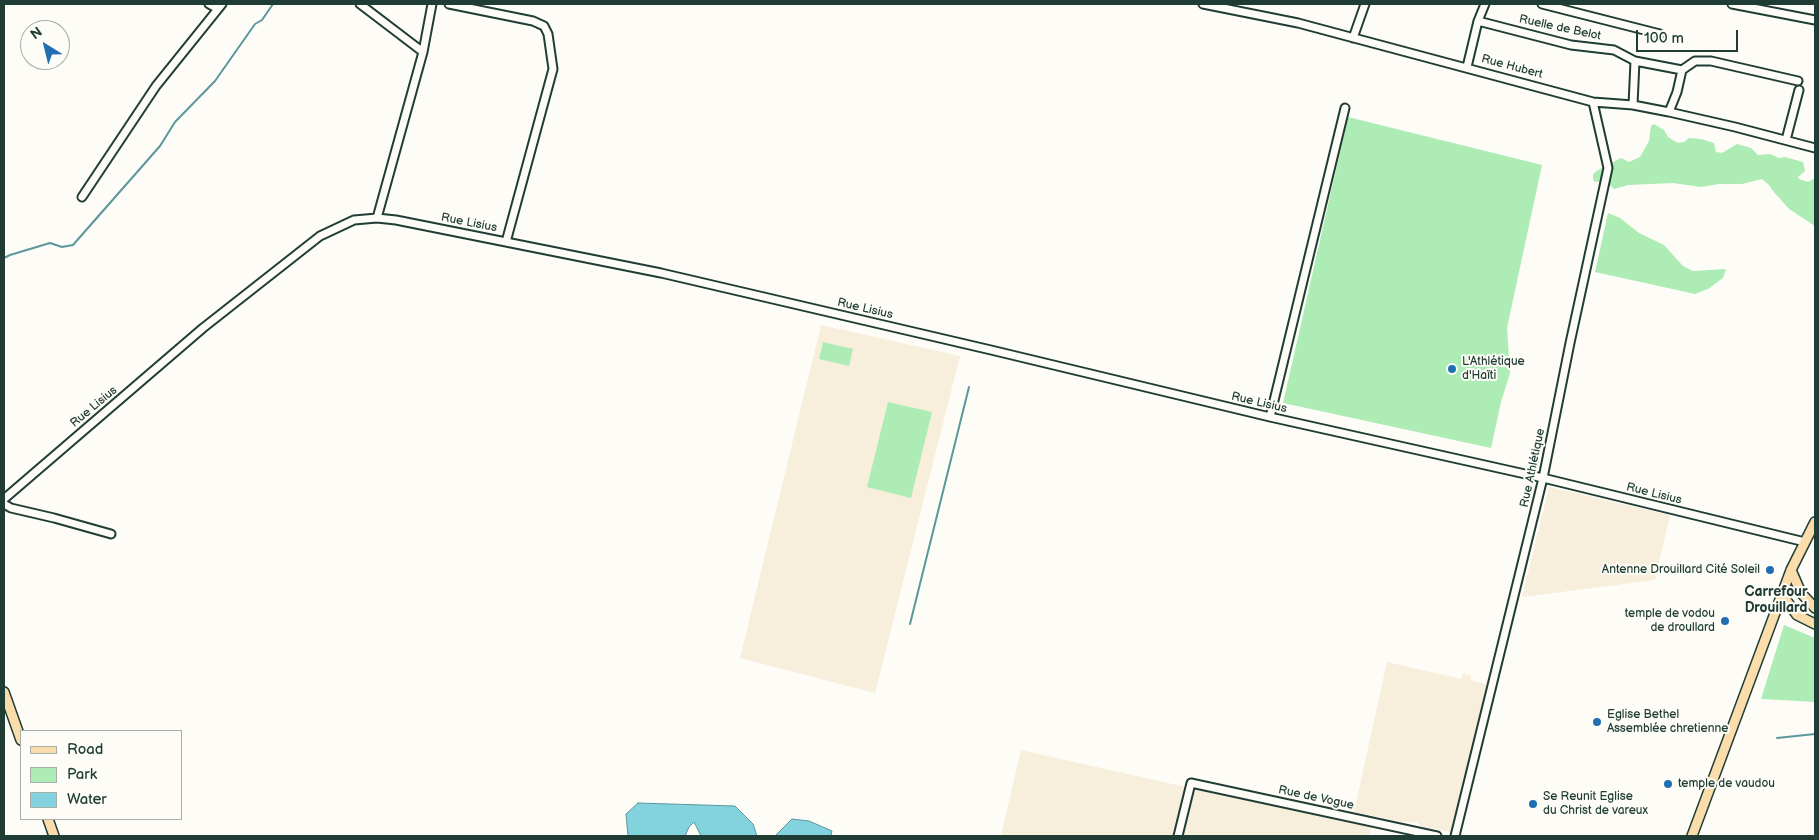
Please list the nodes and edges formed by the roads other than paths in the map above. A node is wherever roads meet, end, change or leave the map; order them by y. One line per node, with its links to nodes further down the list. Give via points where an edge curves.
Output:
1 (209, 4): 10 (street)
2 (360, 4): 16 (street)
3 (432, 4): 16 (street)
4 (449, 4): 30 (street, via 533,21 544,26 548,34 553,68)
5 (1203, 4): 11 (street, Rue Hubert)
6 (1365, 4): 15 (street)
7 (1485, 4): 13 (street)
8 (1542, 4): 14 (street)
9 (1732, 4): 12 (street)
10 (220, 7): 28 (street, via 156,86)
11 (1238, 7): 15 (street, Rue Hubert)
12 (1815, 20)
13 (1478, 21): 17 (street, Ruelle de Belot, via 1571,45 1614,50); 18 (street)
14 (1660, 34)
15 (1353, 38): 18 (street, Rue Hubert)
16 (423, 52): 29 (street)
17 (1635, 61): 19 (street, Ruelle de Belot); 23 (street)
18 (1467, 67): 22 (street, Rue Hubert)
19 (1682, 70): 20 (street, via 1695,61 1711,61); 25 (street)
20 (1798, 81)
21 (1799, 90): 26 (street)
22 (1593, 102): 23 (street, Rue Hubert); 32 (street, Rue Athlétique, via 1608,168)
23 (1633, 105): 25 (street, Rue Hubert)
24 (1345, 108): 31 (street)
25 (1669, 112): 26 (street, Rue Hubert)
26 (1786, 140): 27 (street, Rue Hubert)
27 (1815, 148)
28 (82, 197)
29 (377, 218): 30 (street, Rue Lisius); 33 (street, Rue Lisius, via 354,220 320,236 216,317)
30 (506, 242): 31 (street, Rue Lisius, via 661,273)
31 (1270, 417): 32 (street, Rue Lisius)
32 (1543, 478): 37 (street, Rue Lisius); 48 (street, Rue Athlétique)
33 (4, 499)
34 (4, 504): 36 (street)
35 (1815, 522): 37 (main road)
36 (111, 534)
37 (1806, 540): 38 (main road)
38 (1791, 570): 39 (main road); 40 (main road, via 1801,593)
39 (1783, 596): 41 (main road, via 1797,615); 49 (main road)
40 (1815, 608)
41 (1815, 624)
42 (4, 692): 43 (main road)
43 (20, 737)
44 (48, 820): 45 (main road)
45 (54, 836)
46 (1178, 836): 47 (street, Rue de Vogue, via 1191,782)
47 (1436, 836)
48 (1455, 836)
49 (1692, 836)

